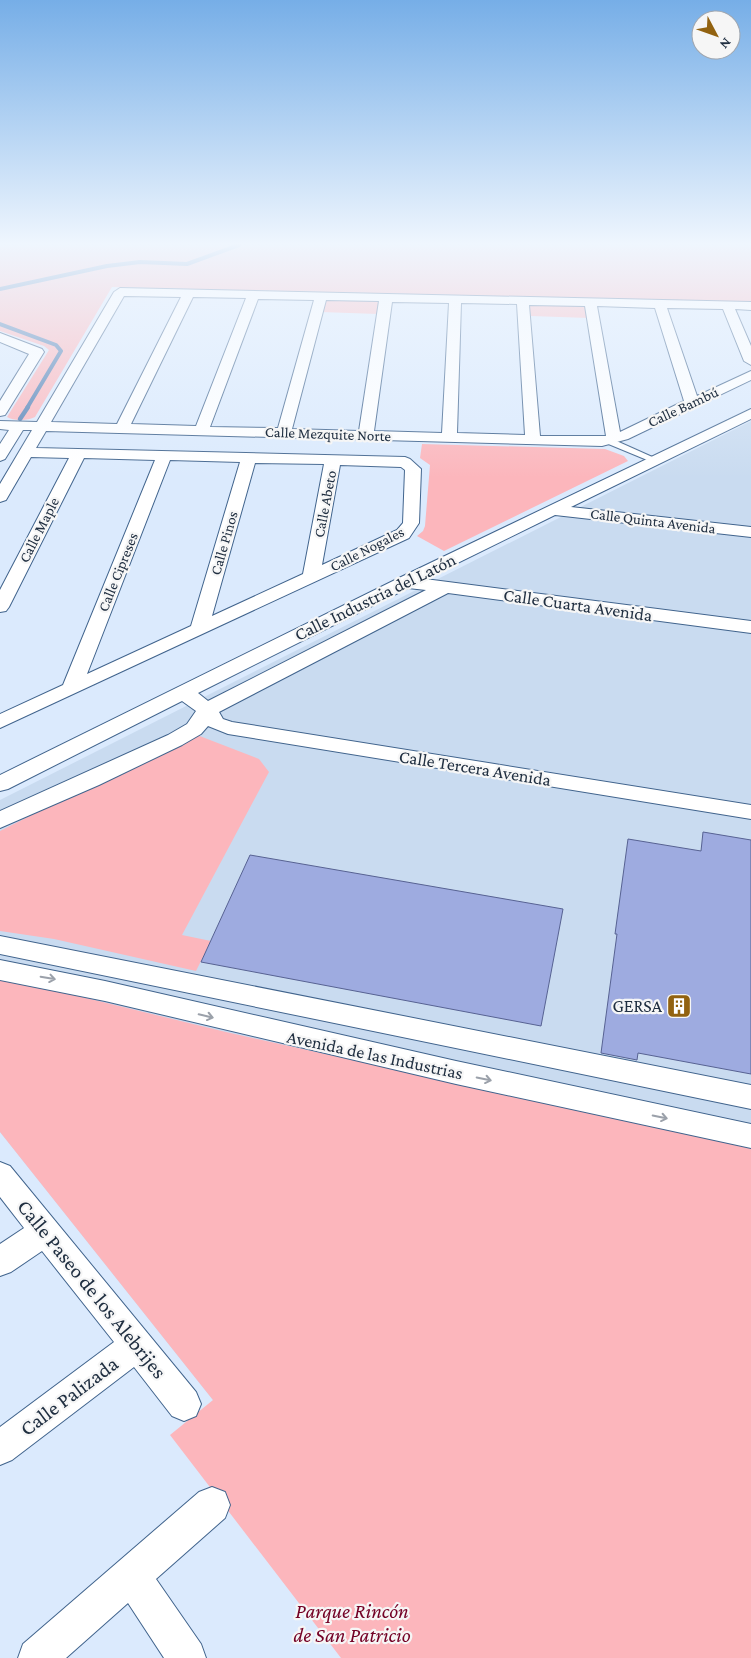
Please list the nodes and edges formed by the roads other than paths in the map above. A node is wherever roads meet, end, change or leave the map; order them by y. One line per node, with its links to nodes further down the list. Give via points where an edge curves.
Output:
1 (102, 322): 19 (street)
2 (174, 322): 20 (street)
3 (242, 322): 21 (street)
4 (314, 322): 22 (street)
5 (382, 322): 23 (street)
6 (455, 322): 24 (street)
7 (525, 322): 25 (street)
8 (593, 322): 26 (street)
9 (666, 322): 14 (street)
10 (734, 322): 12 (street)
11 (0, 337): 15 (street, via 37,352)
12 (751, 361)
13 (751, 375): 14 (street, Calle Bambú)
14 (692, 403): 26 (street, Calle Bambú)
15 (0, 412)
16 (751, 413): 33 (street, Calle Industria del Latón)
17 (0, 425): 18 (street, Calle Mezquite Norte)
18 (18, 425): 19 (street, Calle Mezquite Norte); 28 (street)
19 (41, 426): 20 (street, Calle Mezquite Norte); 27 (street)
20 (122, 428): 21 (street, Calle Mezquite Norte)
21 (201, 430): 22 (street, Calle Mezquite Norte)
22 (284, 433): 23 (street, Calle Mezquite Norte)
23 (366, 435): 24 (street, Calle Mezquite Norte)
24 (449, 438): 25 (street, Calle Mezquite Norte)
25 (533, 440): 26 (street, Calle Mezquite Norte)
26 (612, 440): 33 (lane)
27 (26, 452): 29 (street, Calle Nogales); 34 (street)
28 (1, 453)
29 (79, 453): 30 (street, Calle Nogales); 40 (street, Calle Maple)
30 (164, 456): 31 (street, Calle Nogales); 43 (street, Calle Cipreses)
31 (249, 458): 32 (street, Calle Nogales); 42 (street, Calle Pinos)
32 (333, 460): 37 (street, Calle Abeto); 37 (street, Calle Nogales, via 410,465 413,469 411,523 403,534)
33 (655, 460): 35 (street, Calle Industria del Latón)
34 (0, 496)
35 (554, 510): 36 (street, Calle Quinta Avenida); 38 (street, Calle Industria del Latón)
36 (751, 532)
37 (311, 577): 42 (street, Calle Nogales)
38 (405, 582): 39 (street, Calle Cuarta Avenida); 44 (street, Calle Industria del Latón)
39 (446, 587): 41 (street, Calle Cuarta Avenida); 45 (street, Calle Industria del Latón)
40 (0, 607)
41 (751, 627)
42 (199, 629): 43 (street, Calle Nogales)
43 (71, 689): 46 (street, Calle Nogales)
44 (183, 692): 45 (street, Calle Tercera Avenida); 47 (street, Calle Industria del Latón)
45 (207, 710): 48 (street, Calle Tercera Avenida, via 216,723 228,728); 49 (street, via 198,725 175,740)
46 (0, 722)
47 (0, 784)
48 (751, 812)
49 (0, 820)
50 (1, 954): 51 (street, Avenida de las Industrias); 53 (street, Avenida de las Industrias, one-way to 53, via 66,982 112,994)
51 (622, 1072): 52 (street, Avenida de las Industrias); 53 (street)
52 (751, 1097)
53 (620, 1108): 54 (street, Avenida de las Industrias, one-way to 54)
54 (751, 1136)
55 (0, 1174): 56 (street, Calle Paseo de los Alebrijes)
56 (45, 1231): 57 (street); 58 (street, Calle Paseo de los Alebrijes)
57 (0, 1262)
58 (137, 1345): 59 (street, Calle Paseo de los Alebrijes); 60 (street, Calle Palizada)
59 (184, 1404)
60 (0, 1448)
61 (212, 1505): 62 (street)
62 (131, 1575): 63 (street); 64 (street)
63 (37, 1658)
64 (187, 1658)

